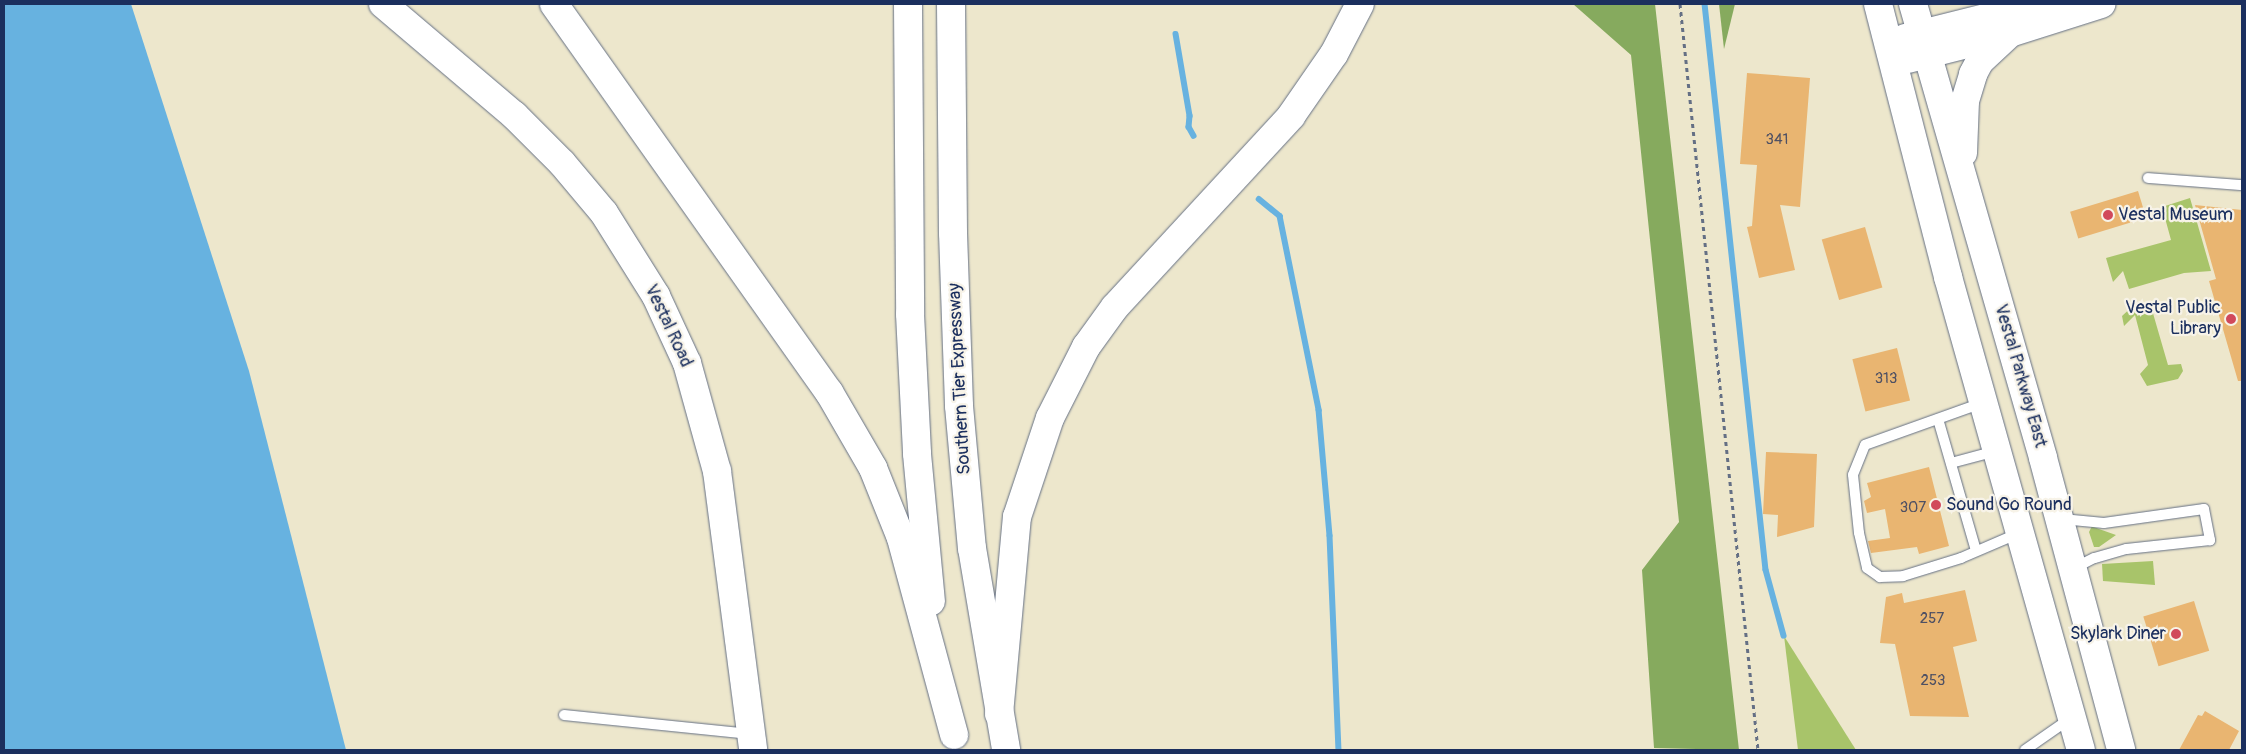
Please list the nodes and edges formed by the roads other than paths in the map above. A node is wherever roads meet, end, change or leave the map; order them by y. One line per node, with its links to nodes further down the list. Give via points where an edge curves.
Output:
1 (383, 4): 27 (main road, Vestal Road, via 514,115 562,163 609,221 656,296 690,373 717,471)
2 (554, 4): 28 (main road, via 829,392 873,468 901,538)
3 (908, 4): 28 (main road, via 910,314 917,454 932,605)
4 (951, 4): 24 (main road, Southern Tier Expressway, via 953,233 959,406 972,548)
5 (1360, 4): 24 (main road, via 1334,54 1291,116 1114,308 1086,347 1050,418 1017,518)
6 (1878, 4): 12 (main road)
7 (1913, 4): 11 (main road, Vestal Parkway East)
8 (2041, 4): 11 (main road)
9 (2101, 4): 10 (main road)
10 (2010, 34): 11 (main road); 13 (main road, via 1980,61 1973,74 1964,101)
11 (1924, 44): 12 (main road); 13 (main road, Vestal Parkway East)
12 (1891, 52): 16 (main road)
13 (1962, 176): 20 (main road, Vestal Parkway East)
14 (2148, 178): 15 (lane)
15 (2242, 185)
16 (1984, 403): 17 (lane); 18 (main road)
17 (1938, 419): 19 (lane); 22 (lane, via 1865,445 1853,475 1859,533 1867,568 1880,577 1903,576)
18 (1997, 451): 19 (lane); 21 (main road)
19 (1951, 463): 22 (lane)
20 (2060, 519): 23 (main road, Vestal Parkway East); 23 (lane, via 2104,523 2204,509 2210,540 2126,549 2094,558)
21 (2020, 532): 22 (lane); 26 (main road)
22 (1976, 551)
23 (2073, 569): 32 (main road, Vestal Parkway East)
24 (999, 714): 29 (main road, Southern Tier Expressway)
25 (564, 715): 27 (lane)
26 (2072, 717): 30 (lane); 31 (main road)
27 (752, 742)
28 (955, 742)
29 (1006, 750)
30 (2025, 750)
31 (2081, 750)
32 (2120, 750)

